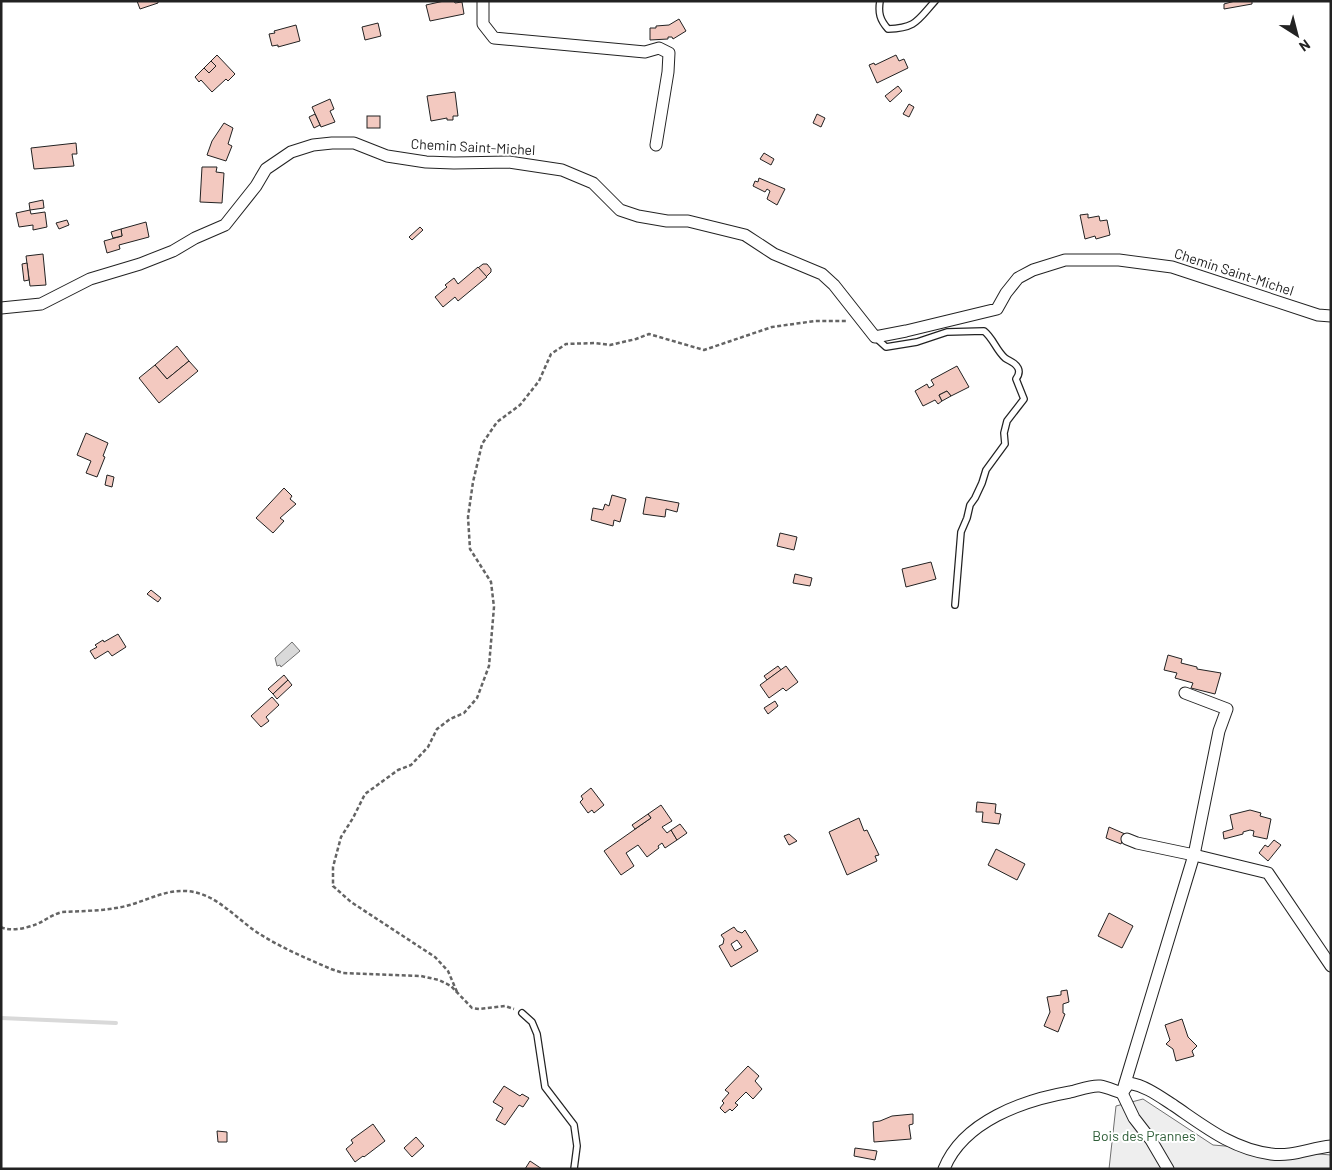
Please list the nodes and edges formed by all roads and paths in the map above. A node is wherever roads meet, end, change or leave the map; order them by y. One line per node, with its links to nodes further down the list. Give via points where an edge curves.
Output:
1 (483, 1): 4 (street, via 483,24 494,38 645,52 660,48 669,53)
2 (880, 1): 3 (lane, via 878,11 888,29 913,25)
3 (935, 1)
4 (656, 145)
5 (1, 308): 7 (street, Chemin Saint-Michel, via 41,304 90,279 173,251 225,226 266,169 291,152 313,145 354,143 387,156 426,162 509,162 546,167 582,177 593,182 620,210 667,221 688,220 745,235 774,254 822,274)
6 (1331, 316): 8 (street, Chemin Saint-Michel, via 1318,315 1172,267 1119,260 1065,260 1018,278 997,309)
7 (866, 325): 8 (street, Chemin Saint-Michel); 15 (path, via 815,321 772,327 704,350 649,334 610,345 566,344 550,354 539,381 520,405 497,422 482,444 468,517 470,549 491,582 494,607 489,666 477,698 464,713 437,729 428,747 411,765 398,770 365,794 341,838 332,867 333,886 351,902 435,957 448,971)
8 (875, 337): 9 (lane, via 886,347 947,332 984,331 1019,370 1016,379 1024,399 1007,421 1005,444 986,470 961,532)
9 (955, 605)
10 (1185, 693): 12 (street, via 1227,708 1219,731)
11 (1127, 838): 12 (street, via 1138,844)
12 (1194, 855): 14 (street, via 1268,873); 17 (street)
13 (1, 927): 15 (path, via 7,930 28,927 55,914 112,909 165,893 184,891 212,899 264,937 331,969 421,976 439,980)
14 (1331, 966)
15 (457, 992): 16 (path, via 472,1008 505,1006)
16 (522, 1013): 19 (lane, via 532,1022 537,1034 545,1087 574,1125 577,1146)
17 (1122, 1093): 18 (street, via 1129,1083 1139,1084 1225,1140 1250,1150 1288,1155); 20 (street, via 1098,1086 1043,1097 1011,1108 968,1137 953,1152); 21 (street, via 1134,1118)
18 (1331, 1146)
19 (574, 1169)
20 (944, 1169)
21 (1168, 1169)

